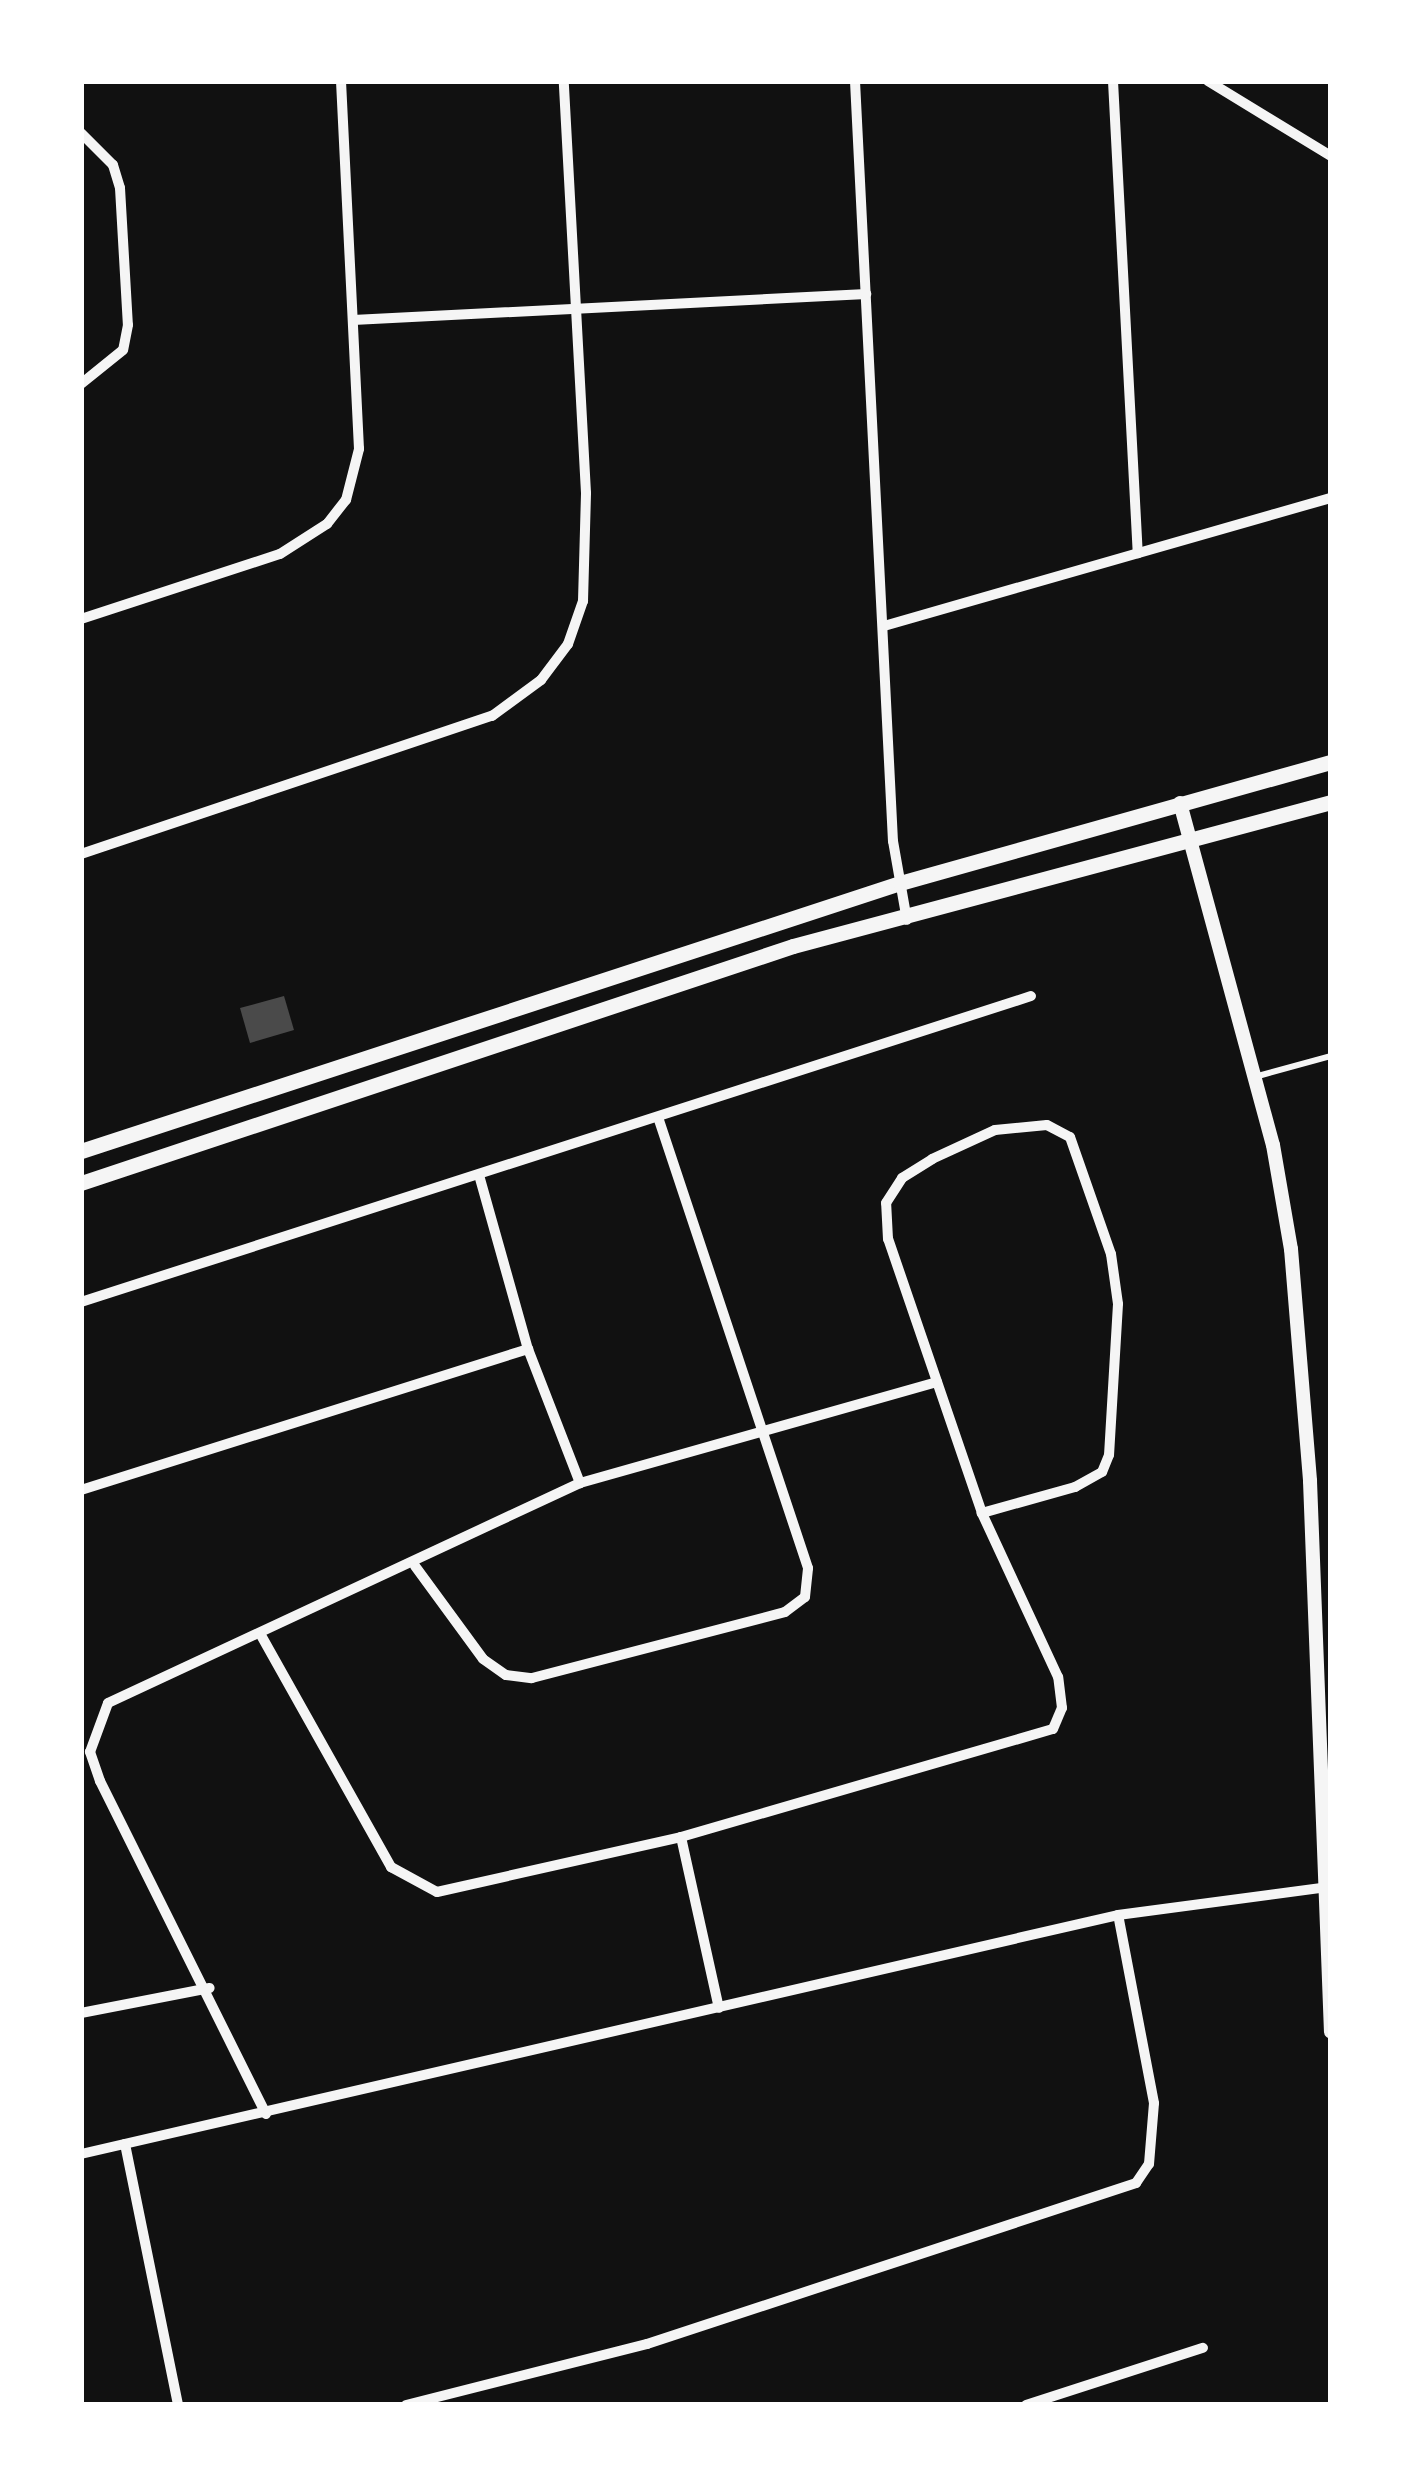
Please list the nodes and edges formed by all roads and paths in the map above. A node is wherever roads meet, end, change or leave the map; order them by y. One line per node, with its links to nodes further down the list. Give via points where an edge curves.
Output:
1 (340, 81): 10 (street)
2 (564, 81): 9 (street)
3 (855, 81): 8 (street)
4 (1113, 81): 13 (street)
5 (1208, 81): 7 (street)
6 (81, 133): 11 (street, via 112,165 120,188 128,325 122,350)
7 (1331, 156)
8 (866, 294): 9 (street); 15 (street)
9 (576, 310): 10 (street); 20 (street, via 584,585 568,644 541,680 492,716 431,742)
10 (353, 320): 14 (street, via 359,449 355,478 327,524 280,554)
11 (81, 384)
12 (1331, 497): 13 (street)
13 (1138, 553): 15 (street)
14 (81, 619)
15 (884, 626): 21 (street)
16 (1331, 762): 18 (main road)
17 (1331, 802): 19 (main road)
18 (1180, 803): 19 (street); 21 (main road)
19 (1192, 842): 22 (main road); 25 (street)
20 (81, 854)
21 (900, 883): 22 (street); 27 (main road)
22 (907, 920): 29 (main road, via 793,946)
23 (1031, 996): 26 (street)
24 (1331, 1056): 25 (lane)
25 (1255, 1077): 40 (street, via 1291,1249)
26 (658, 1118): 28 (street); 33 (street)
27 (81, 1151)
28 (479, 1175): 30 (street); 31 (street)
29 (81, 1183)
30 (81, 1302)
31 (528, 1349): 34 (street); 35 (street)
32 (937, 1382): 33 (street); 36 (street); 36 (street, via 887,1239 886,1203 902,1178 932,1159 995,1130 1047,1125 1070,1137 1112,1254 1118,1304 1109,1454 1102,1472 1075,1487)
33 (762, 1427): 34 (street); 37 (street, via 808,1568 805,1597 785,1612 532,1678 506,1675 483,1659)
34 (580, 1483): 37 (street)
35 (81, 1490)
36 (982, 1513): 39 (street, via 1058,1677 1062,1708 1053,1729)
37 (415, 1566): 38 (street)
38 (262, 1637): 39 (street, via 391,1867 416,1886 475,1887); 42 (street, via 108,1703 92,1738 100,1780)
39 (681, 1837): 43 (street)
40 (1327, 1887): 41 (street); 45 (street)
41 (1118, 1916): 43 (street); 51 (street, via 1154,2103 1149,2164 1136,2183 647,2344)
42 (210, 1988): 44 (street); 46 (street)
43 (719, 2008): 46 (street)
44 (81, 2013)
45 (1331, 2032)
46 (266, 2114): 47 (street)
47 (125, 2144): 48 (street); 50 (street)
48 (81, 2153)
49 (1203, 2348): 52 (street)
50 (178, 2405)
51 (406, 2405)
52 (1026, 2405)

